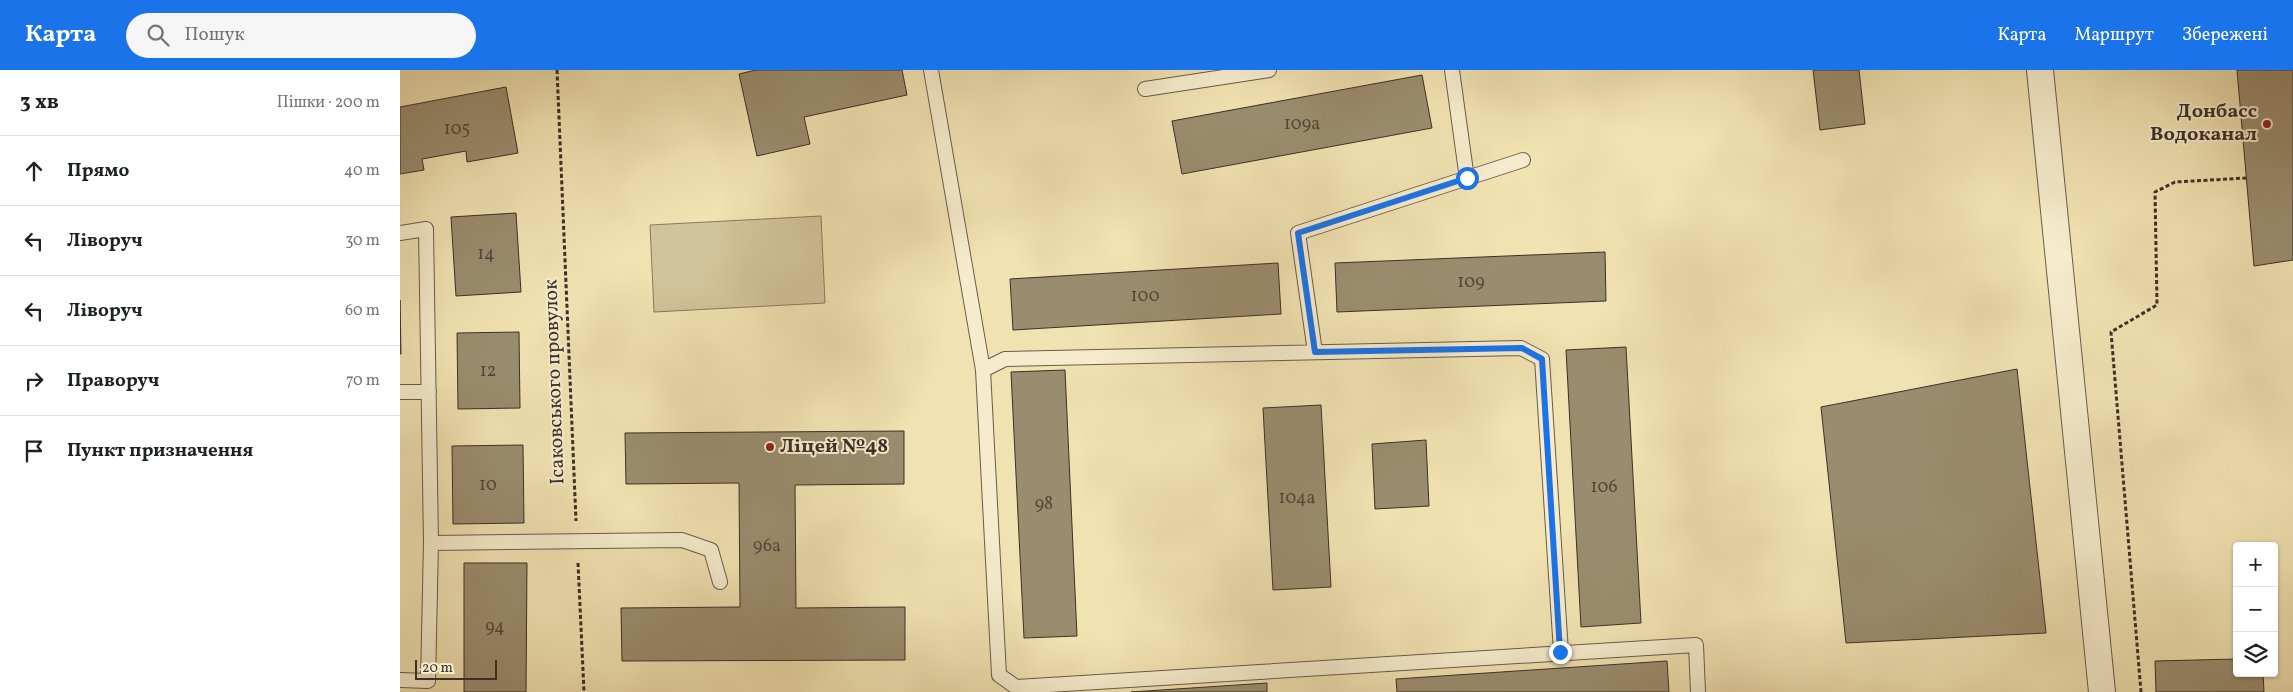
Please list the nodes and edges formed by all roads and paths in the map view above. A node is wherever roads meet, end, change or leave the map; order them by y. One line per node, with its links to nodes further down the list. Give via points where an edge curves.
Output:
1 (557, 70): 15 (path, Ісаковського провулок)
2 (931, 70): 12 (lane)
3 (1268, 70): 6 (lane)
4 (1452, 70): 8 (lane)
5 (2040, 70): 22 (street)
6 (1145, 88)
7 (1523, 160): 8 (lane)
8 (1467, 178): 11 (lane, via 1298,233)
9 (2246, 178): 23 (path, via 2175,182 2155,192 2157,305 2111,332)
10 (400, 233): 14 (lane, via 426,229)
11 (1315, 352): 12 (lane, via 1005,359); 18 (lane, via 1522,348 1542,359)
12 (983, 370): 18 (lane, via 999,675 1016,687)
13 (400, 392): 14 (lane)
14 (429, 392): 16 (lane)
15 (577, 542): 16 (lane); 17 (lane, via 682,540 711,550); 20 (path, Ісаковського провулок)
16 (431, 543): 19 (lane, via 428,681)
17 (720, 582)
18 (1560, 652): 21 (lane, via 1696,645)
19 (400, 680)
20 (584, 692)
21 (1698, 692)
22 (2102, 692)
23 (2141, 692)

